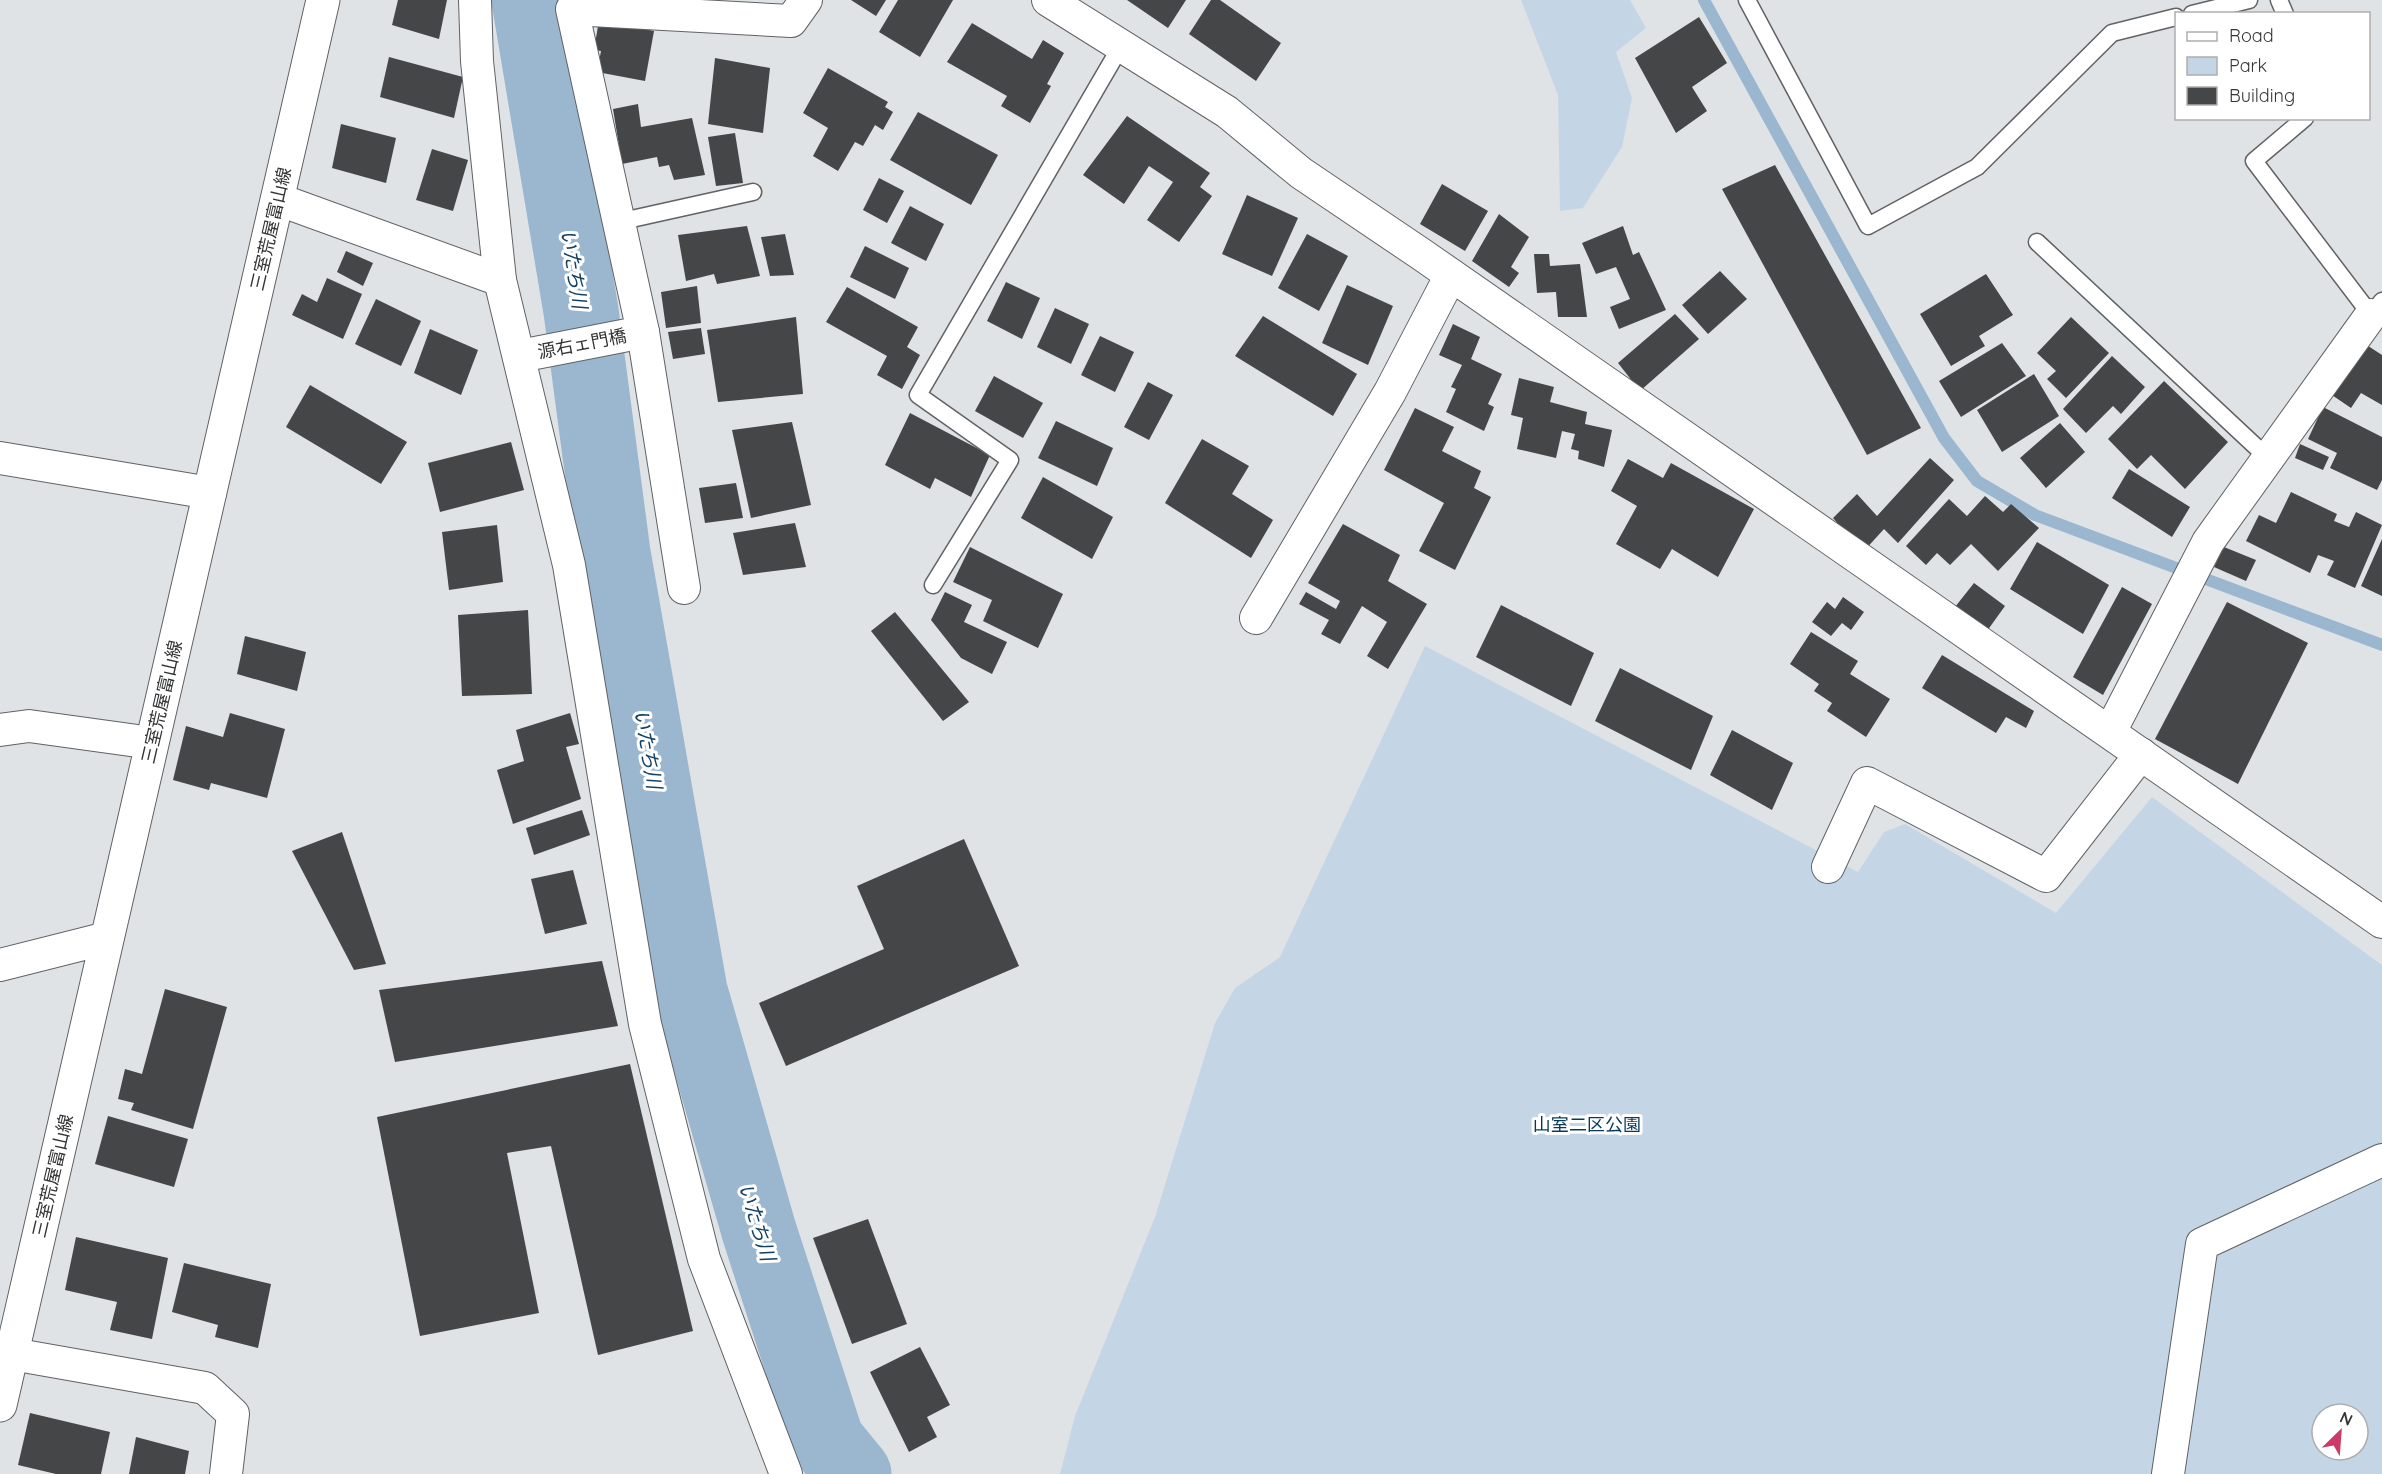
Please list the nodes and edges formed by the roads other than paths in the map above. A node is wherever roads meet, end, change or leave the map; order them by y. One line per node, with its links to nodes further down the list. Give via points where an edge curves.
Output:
1 (323, 0): 12 (main road, 三室荒屋富山線)
2 (475, 0): 16 (street, via 477,61)
3 (806, 0): 13 (street, via 791,21 572,9)
4 (1048, 0): 9 (street)
5 (1747, 0): 8 (lane, via 1868,226 1977,167 2112,33)
6 (2249, 0): 7 (lane)
7 (2200, 12)
8 (2175, 17)
9 (1121, 46): 15 (street, via 1227,112 1301,173); 23 (lane, via 918,395 1010,460)
10 (2303, 120): 17 (lane, via 2254,161)
11 (753, 192): 13 (lane)
12 (277, 199): 16 (street); 22 (main road, 三室荒屋富山線)
13 (618, 222): 18 (street)
14 (2037, 242): 21 (lane)
15 (1451, 275): 25 (street, via 1390,392); 27 (street)
16 (500, 280): 19 (street)
17 (2377, 308): 21 (street)
18 (643, 332): 19 (street, 源右ェ門橋); 24 (street)
19 (520, 356): 38 (street, via 569,565 645,1024 704,1259)
20 (0, 458): 22 (street)
21 (2268, 458): 27 (street, via 2208,542)
22 (210, 493): 28 (main road, 三室荒屋富山線)
23 (933, 585)
24 (684, 588)
25 (1256, 618)
26 (0, 730): 28 (street, via 29,726)
27 (2110, 732): 29 (street)
28 (152, 743): 32 (main road, 三室荒屋富山線)
29 (2141, 754): 30 (street, via 2046,876 1867,783); 31 (street)
30 (1828, 867)
31 (2382, 922)
32 (107, 938): 33 (street); 35 (main road, 三室荒屋富山線)
33 (0, 965)
34 (2382, 1160): 39 (street, via 2202,1244)
35 (12, 1354): 36 (main road, 三室荒屋富山線); 37 (street, via 205,1388 233,1414)
36 (0, 1405)
37 (226, 1474)
38 (786, 1474)
39 (2168, 1474)

